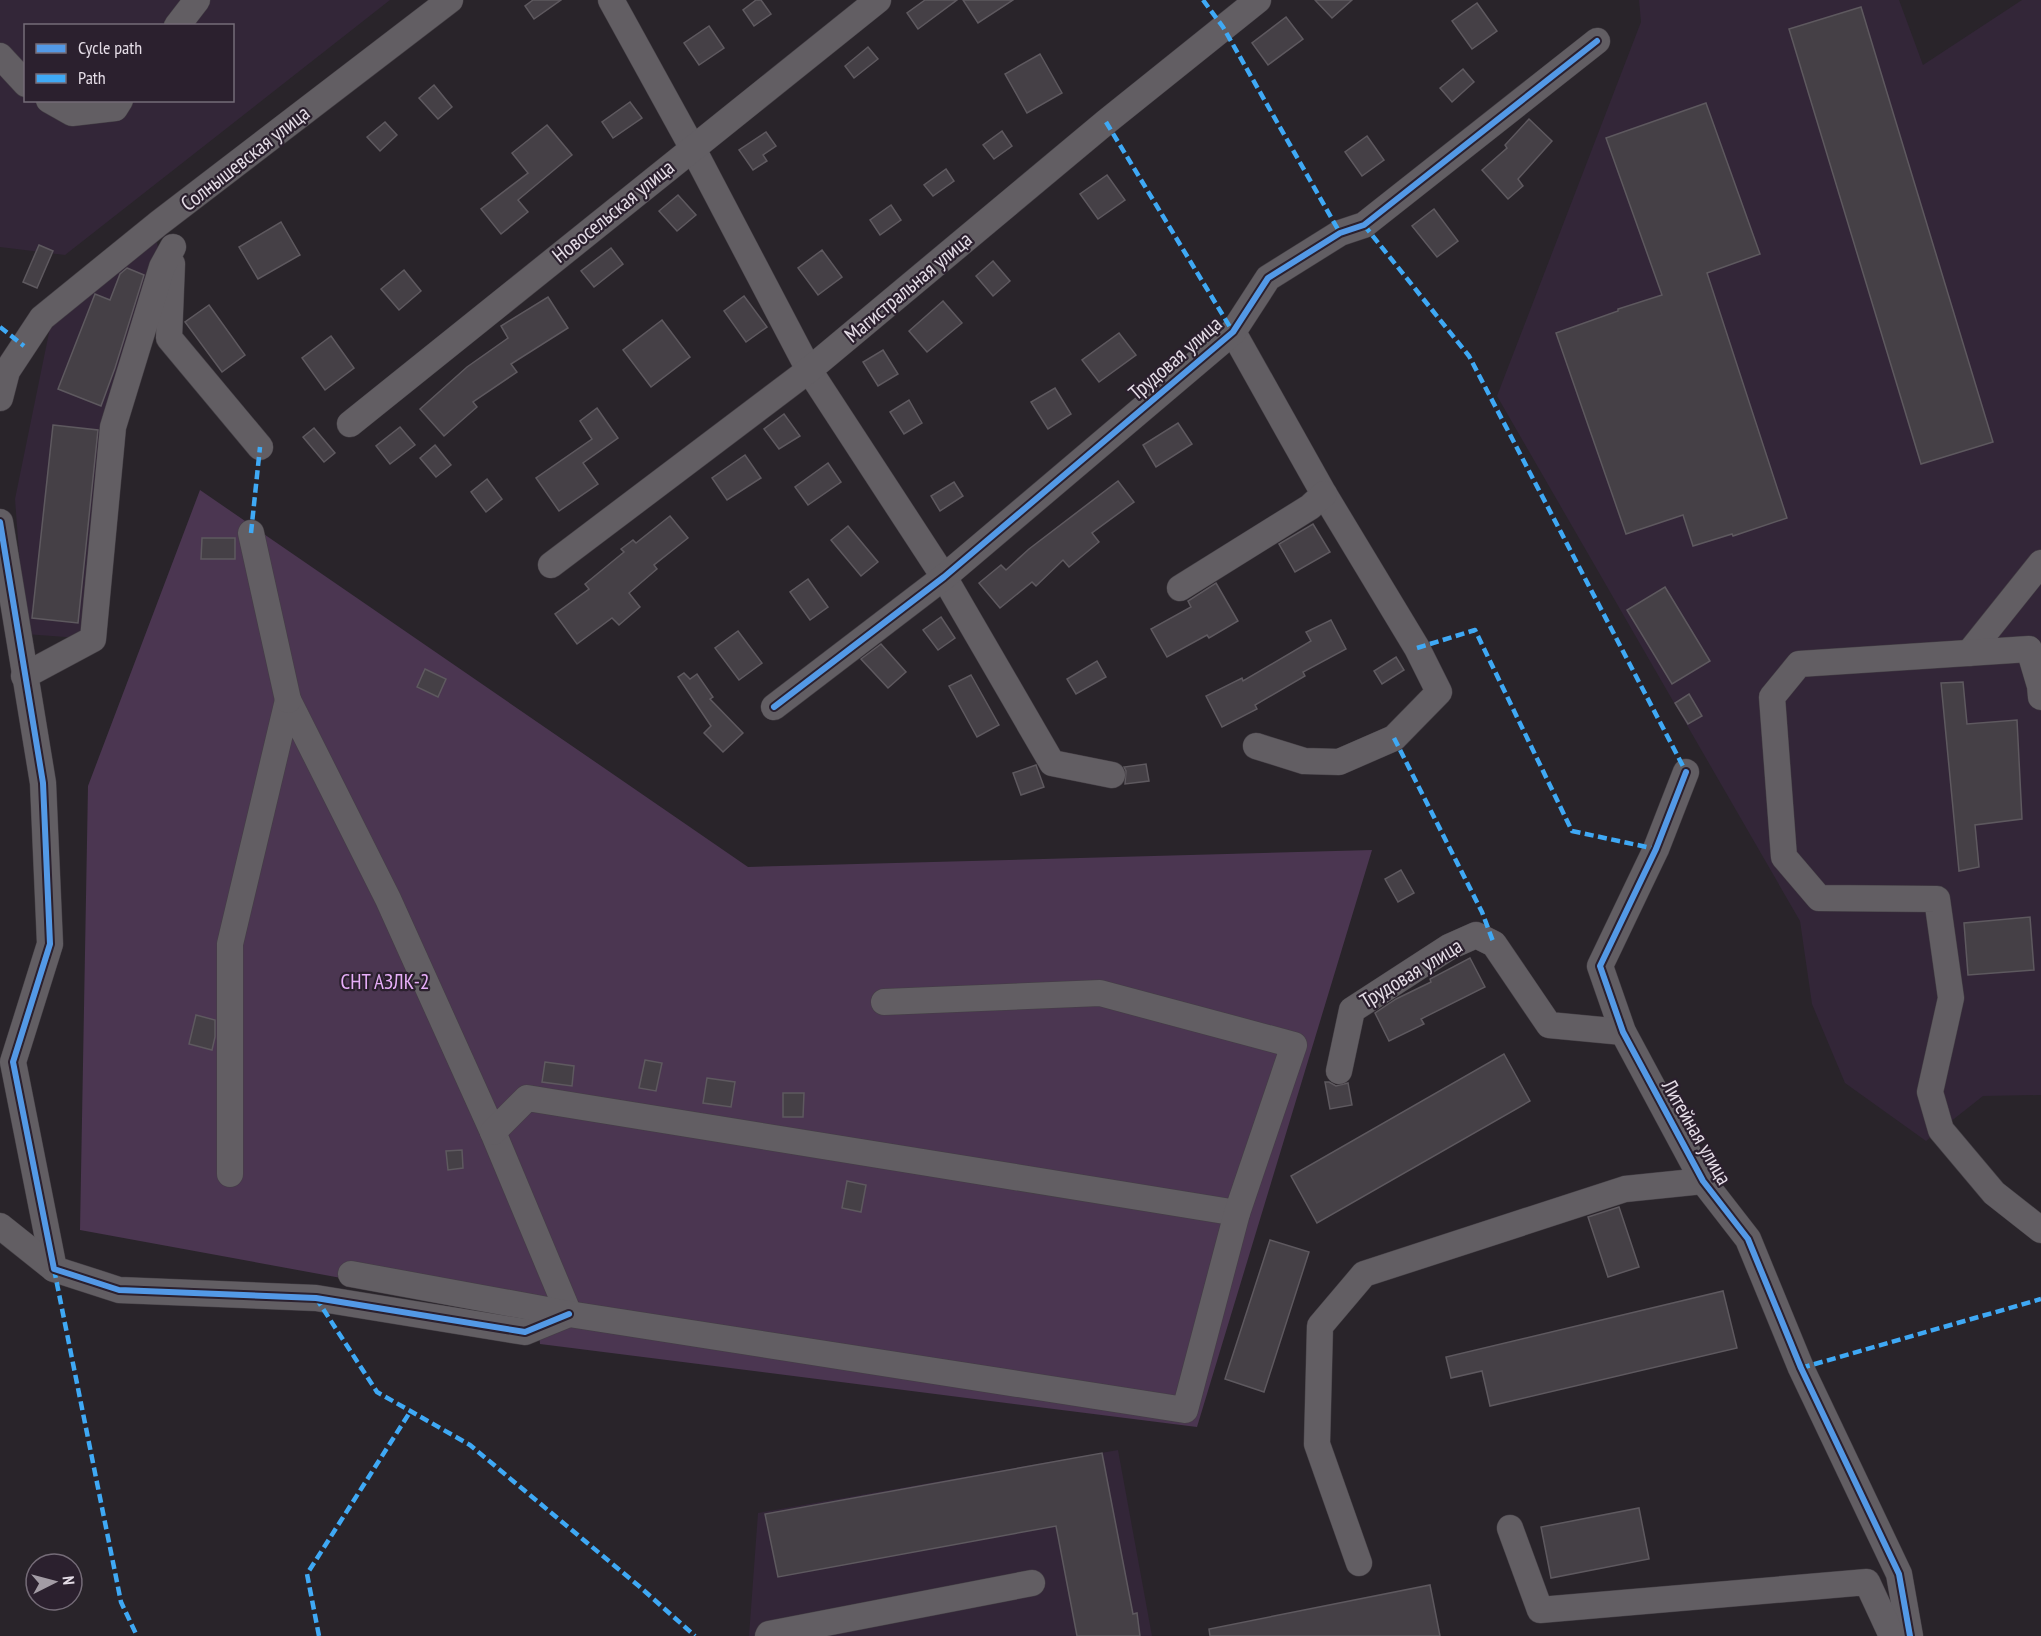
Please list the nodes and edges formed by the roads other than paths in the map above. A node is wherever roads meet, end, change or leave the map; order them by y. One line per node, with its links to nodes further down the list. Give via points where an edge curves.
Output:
1 (197, 0): 6 (street)
2 (450, 0): 13 (street, Солнышевская улица)
3 (610, 0): 12 (street)
4 (878, 0): 12 (street, Новосельская улица)
5 (1258, 0): 16 (street, Магистральная улица)
6 (179, 24)
7 (1597, 41): 15 (street, Трудовая улица, via 1364,225 1340,233 1268,278)
8 (0, 56): 9 (street)
9 (24, 82)
10 (53, 102): 11 (street, via 72,112 115,108)
11 (119, 102)
12 (692, 147): 16 (street); 19 (street, Новосельская улица)
13 (159, 224): 14 (street); 17 (street, Солнышевская улица, via 42,318)
14 (173, 247): 20 (street, via 169,338); 29 (street, via 162,267 114,427 93,639)
15 (1233, 332): 21 (street, Трудовая улица); 26 (street, Трудовая улица)
16 (809, 370): 25 (street, Магистральная улица); 26 (street)
17 (3, 372): 18 (street)
18 (0, 398)
19 (350, 424)
20 (260, 447)
21 (1324, 494): 27 (street, via 1310,507); 33 (street, Трудовая улица, via 1417,648 1439,692 1394,738 1339,762 1304,761)
22 (0, 522): 29 (street)
23 (251, 533): 31 (street)
24 (2041, 563): 28 (street)
25 (551, 565)
26 (944, 577): 32 (street, Трудовая улица); 35 (street, via 1052,763)
27 (1180, 588)
28 (1969, 653): 30 (street, via 2029,649); 44 (street, via 1799,664 1772,697 1784,857 1819,898 1937,899 1951,998 1930,1092 1941,1130 1994,1193)
29 (24, 676): 45 (street, via 43,783 50,944 13,1062)
30 (2041, 697)
31 (288, 700): 39 (street, via 388,899); 40 (street, via 230,944)
32 (774, 707)
33 (1256, 746)
34 (1686, 772): 37 (street, Литейная улица, via 1656,849 1600,966)
35 (1112, 775)
36 (884, 1002): 42 (street, via 1100,993 1294,1045)
37 (1623, 1032): 38 (street, Трудовая улица, via 1549,1025 1494,944 1476,934 1449,947 1352,1010); 41 (street, Литейная улица)
38 (1339, 1071)
39 (493, 1132): 42 (street, via 527,1098); 47 (street)
40 (230, 1174)
41 (1703, 1181): 49 (street, via 1625,1190 1364,1274 1320,1326 1317,1444); 53 (street, Литейная улица, via 1748,1239 1802,1368 1899,1574)
42 (1237, 1213): 47 (street, via 1185,1410)
43 (0, 1226): 45 (street)
44 (2041, 1230)
45 (54, 1269): 47 (street, via 118,1290 316,1298 525,1332)
46 (351, 1274): 47 (street)
47 (569, 1314)
48 (1510, 1528): 52 (street, via 1540,1610 1867,1582)
49 (1359, 1563)
50 (1032, 1584): 51 (street)
51 (768, 1636)
52 (1892, 1636)
53 (1910, 1636)

